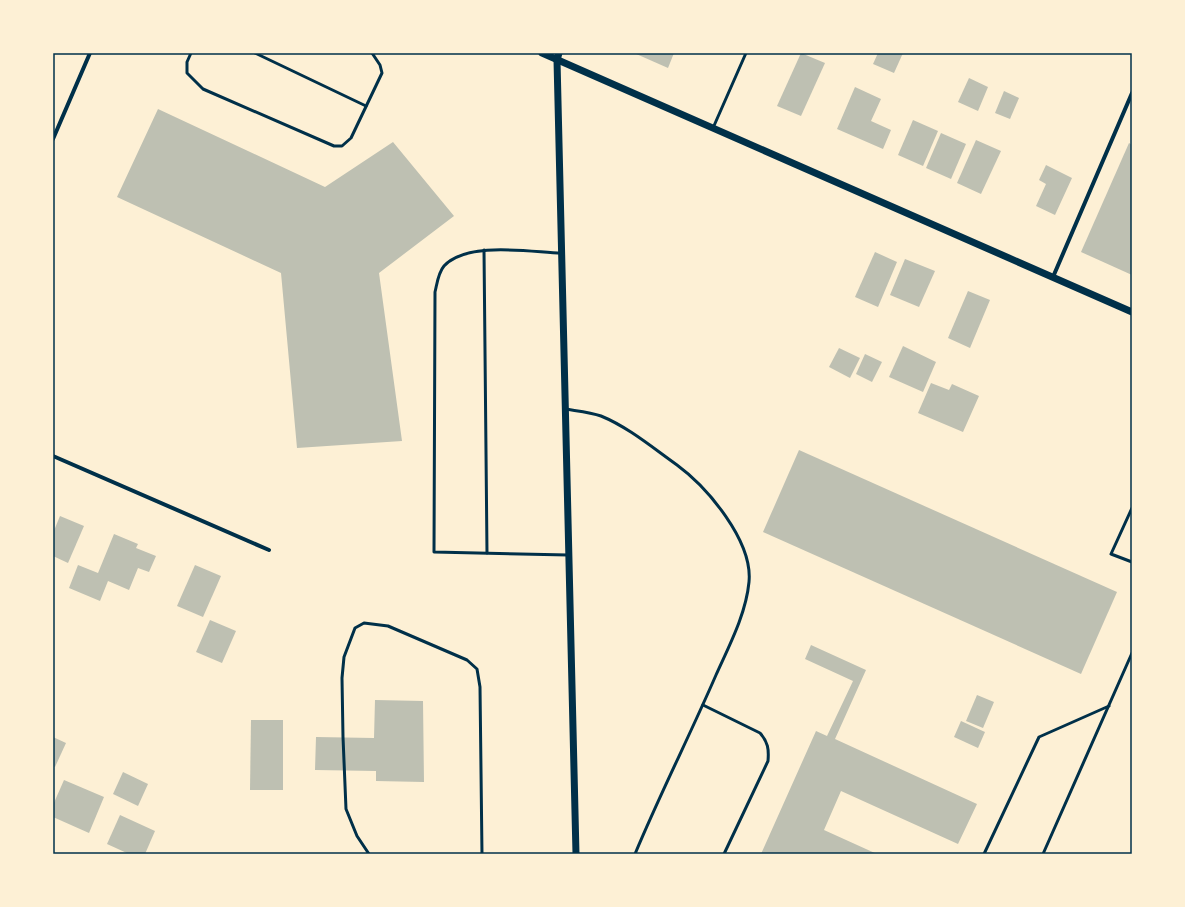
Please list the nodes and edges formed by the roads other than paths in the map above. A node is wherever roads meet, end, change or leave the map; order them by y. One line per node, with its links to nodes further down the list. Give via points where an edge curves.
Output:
1 (90, 53): 11 (street)
2 (191, 53): 9 (lane, via 187,62 187,73 203,89 334,146 342,146 351,138)
3 (255, 53): 9 (lane)
4 (372, 53): 9 (lane, via 382,73)
5 (542, 53): 7 (street)
6 (746, 53): 10 (lane)
7 (558, 56): 10 (street); 13 (street)
8 (1132, 93): 14 (street)
9 (366, 106)
10 (713, 128): 14 (street)
11 (53, 140)
12 (484, 250): 13 (lane); 20 (lane); 20 (lane, via 467,252 454,258 444,267 435,292 434,552)
13 (561, 253): 16 (street)
14 (1052, 277): 15 (street)
15 (1132, 312)
16 (565, 409): 21 (street); 24 (lane, via 612,421 690,475 710,496 739,538 746,558 749,581 738,624)
17 (53, 456): 19 (street)
18 (1132, 508): 22 (lane, via 1111,554)
19 (268, 550)
20 (487, 553): 21 (lane)
21 (569, 555): 28 (street)
22 (1132, 562)
23 (1132, 653): 25 (lane)
24 (703, 705): 29 (lane); 30 (lane, via 760,733 769,748 768,761)
25 (1108, 706): 31 (lane, via 1040,736); 32 (lane)
26 (369, 854): 27 (lane, via 357,836 346,809 343,737 344,657 355,628 364,622 388,626 468,660 477,669 480,687)
27 (482, 854)
28 (576, 854)
29 (635, 854)
30 (724, 854)
31 (984, 854)
32 (1042, 854)

